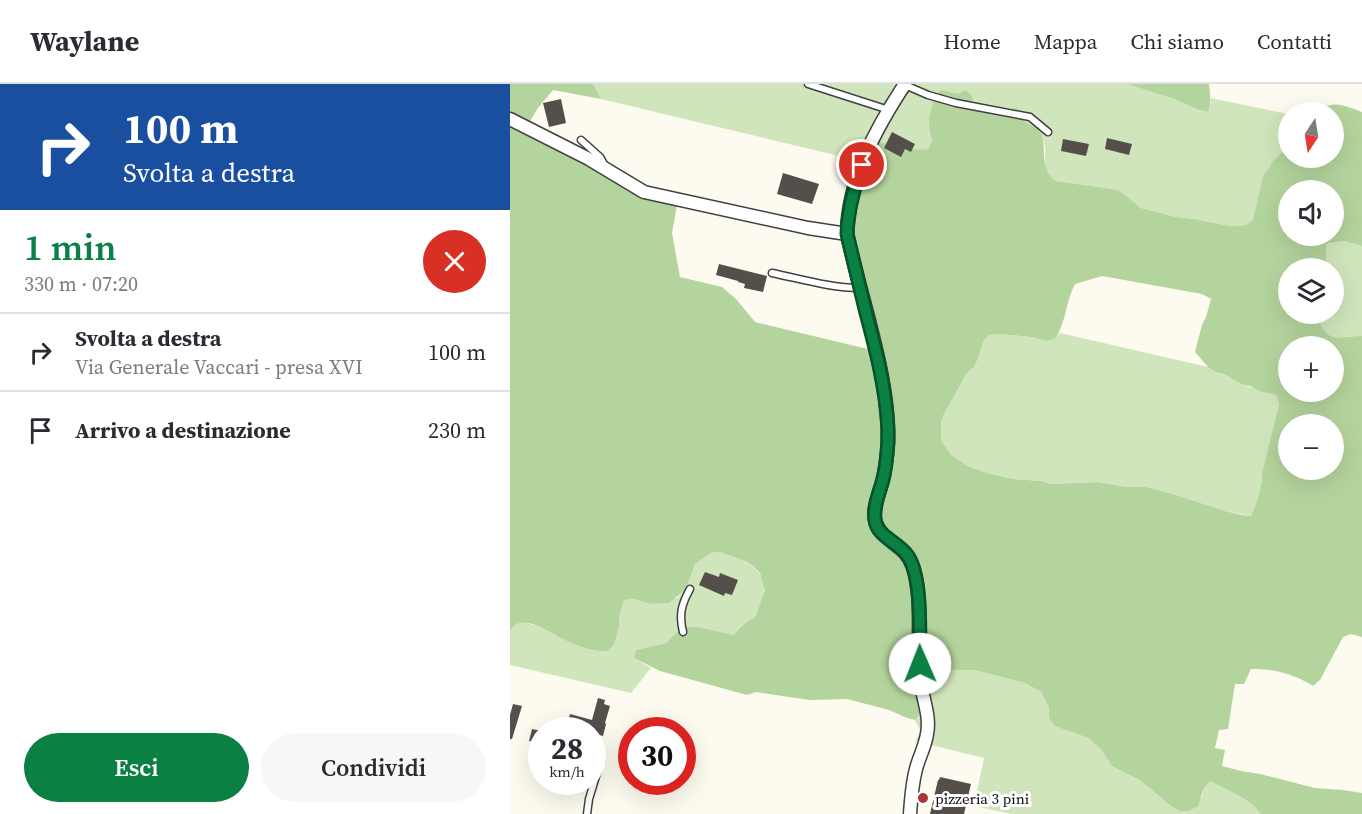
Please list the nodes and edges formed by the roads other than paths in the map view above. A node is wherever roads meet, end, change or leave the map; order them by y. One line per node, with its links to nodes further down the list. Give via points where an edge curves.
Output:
1 (904, 84): 3 (street); 5 (lane, via 956,103 1030,117)
2 (810, 85): 3 (lane)
3 (889, 110): 8 (street, via 875,134 855,187)
4 (510, 119): 7 (street)
5 (1048, 132)
6 (581, 140): 7 (lane)
7 (607, 169): 8 (street, via 644,192)
8 (847, 234): 10 (street)
9 (772, 273): 10 (lane, via 830,286)
10 (860, 288): 15 (street, via 886,398 888,442 875,523 908,556 920,602 920,664 928,733 915,774)
11 (690, 589): 12 (lane, via 683,603)
12 (683, 632)
13 (590, 795): 14 (lane)
14 (587, 814)
15 (910, 814)

